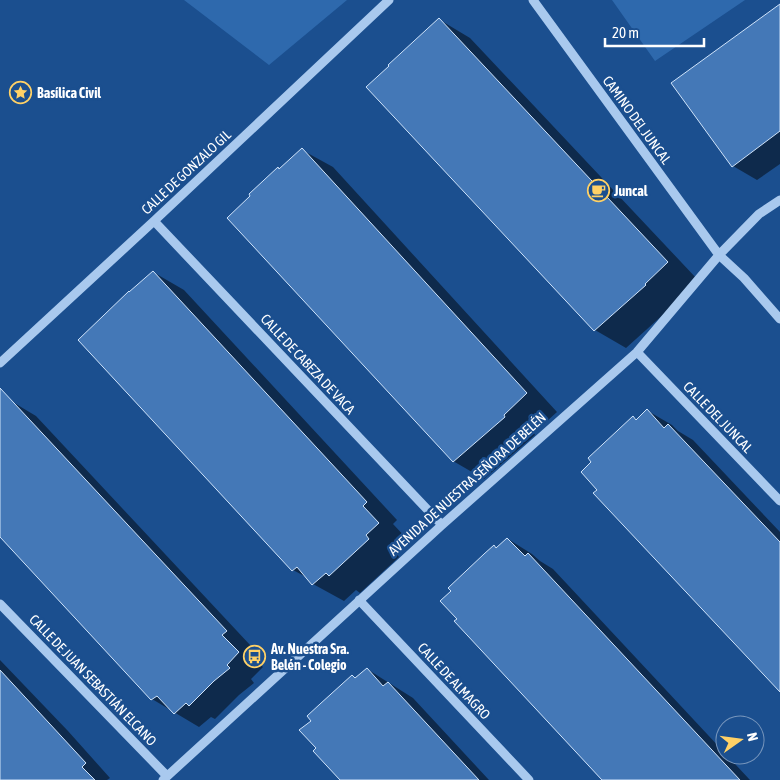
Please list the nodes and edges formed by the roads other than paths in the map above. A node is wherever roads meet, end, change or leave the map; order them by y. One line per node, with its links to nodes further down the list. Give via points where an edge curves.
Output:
1 (389, 0): 4 (street, CALLE DE GONZALO GIL)
2 (533, 0): 5 (street, CAMINO DEL JUNCAL)
3 (780, 200): 5 (street, AVENIDA DE NUESTRA SEÑORA DE BELÉN, via 760,214)
4 (154, 221): 8 (street, CALLE DE GONZALO GIL); 10 (street, CALLE DE CABEZA DE VACA)
5 (719, 256): 6 (street); 7 (street, AVENIDA DE NUESTRA SEÑORA DE BELÉN)
6 (780, 318)
7 (636, 352): 9 (street, CALLE DEL JUNCAL); 10 (street, AVENIDA DE NUESTRA SEÑORA DE BELÉN)
8 (0, 363)
9 (780, 501)
10 (442, 525): 11 (street, AVENIDA DE NUESTRA SEÑORA DE BELÉN)
11 (359, 600): 13 (street, AVENIDA DE NUESTRA SEÑORA DE BELÉN); 14 (street, CALLE DE ALMAGRO)
12 (0, 604): 13 (street, CALLE DE JUAN SEBASTIÁN ELCANO)
13 (165, 778)
14 (529, 780)

